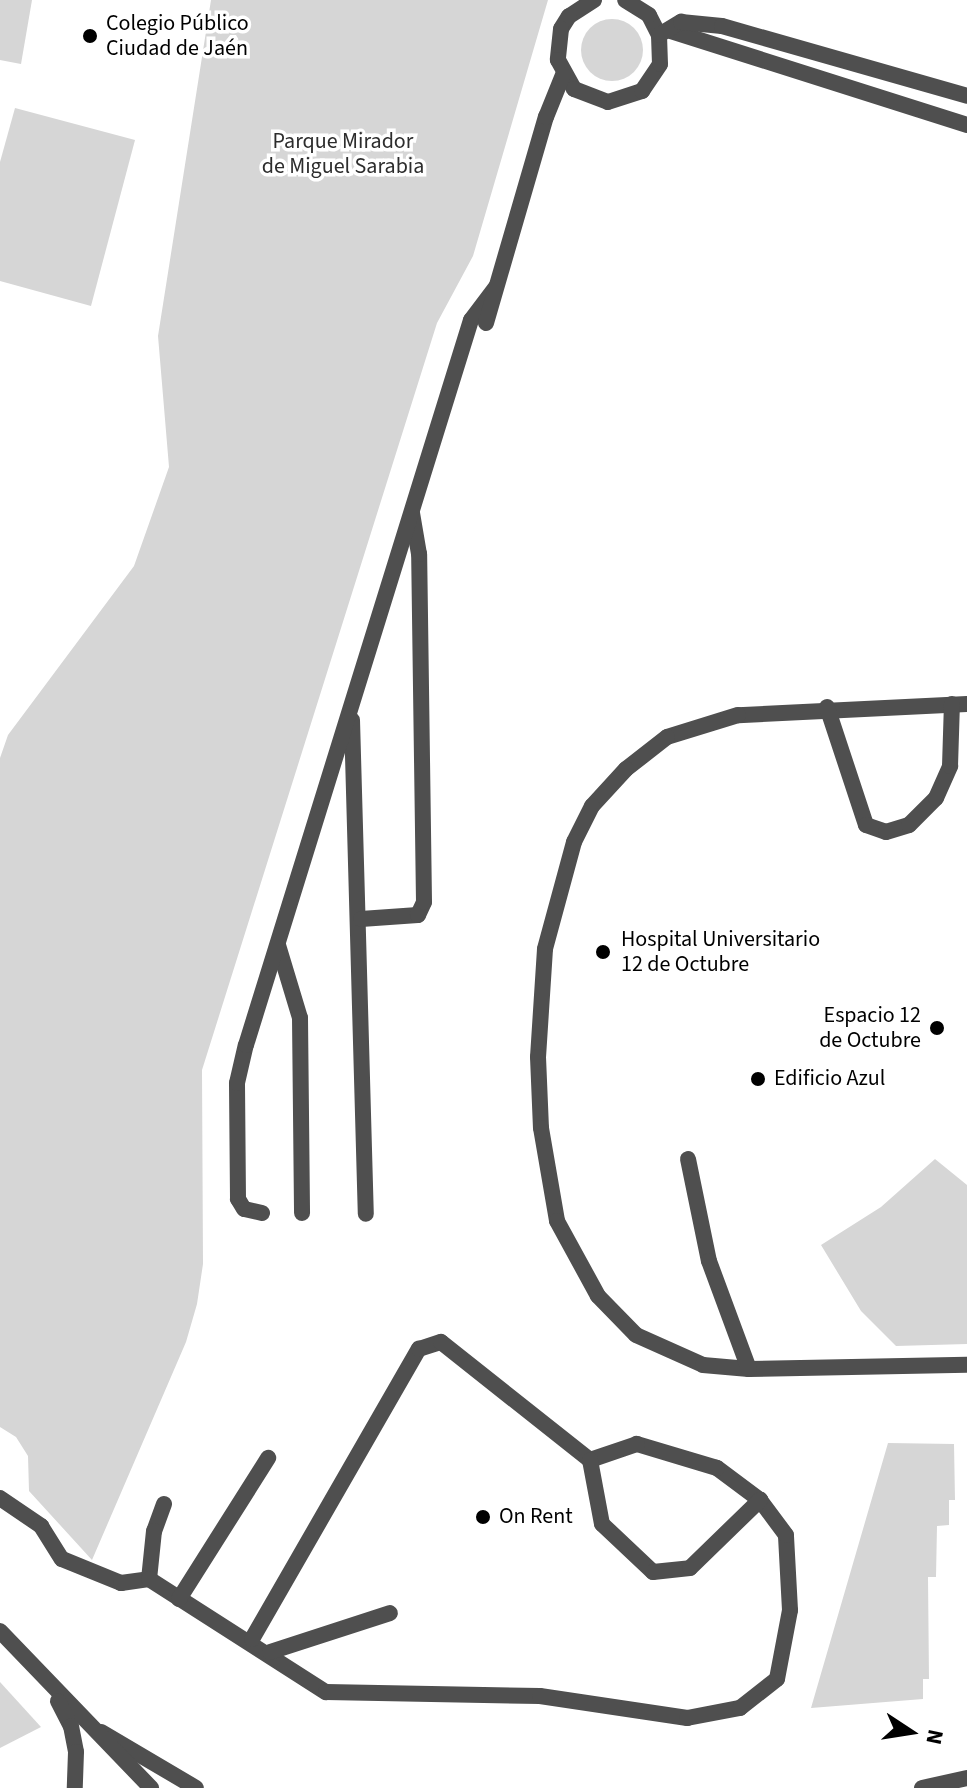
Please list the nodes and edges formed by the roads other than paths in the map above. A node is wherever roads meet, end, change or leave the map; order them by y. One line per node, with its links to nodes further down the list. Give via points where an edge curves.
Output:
1 (594, 0): 3 (street)
2 (629, 1): 4 (street)
3 (571, 8): 5 (street, via 557,44)
4 (665, 33): 5 (street, via 654,77 626,99 590,98); 6 (street, via 681,22 722,26); 7 (street)
5 (563, 75): 8 (street)
6 (967, 96)
7 (967, 125)
8 (496, 285): 9 (street); 10 (street, via 471,320)
9 (486, 323)
10 (412, 512): 12 (street); 14 (street, via 419,554 424,902 418,915)
11 (959, 704): 13 (street); 13 (street, via 950,766 936,798 916,820 886,832 866,825)
12 (352, 706): 14 (street); 15 (street)
13 (827, 707): 21 (street, via 738,715 667,737 626,769 592,806 574,842 545,949 538,1057 541,1128 557,1221 598,1296 636,1335 703,1365)
14 (361, 919): 19 (street)
15 (278, 945): 17 (street, via 237,1083 238,1199 244,1209); 18 (street, via 300,1018)
16 (688, 1159): 21 (street, via 709,1261)
17 (262, 1213)
18 (302, 1213)
19 (366, 1214)
20 (967, 1365): 21 (street)
21 (749, 1369)
22 (268, 1458): 28 (street)
23 (590, 1460): 25 (street, via 637,1444 717,1468); 25 (street, via 602,1524 653,1572 690,1568); 31 (street, via 441,1342 419,1349)
24 (0, 1498): 27 (street, via 41,1526 62,1559 121,1583)
25 (760, 1500): 32 (street, via 786,1535 790,1610 777,1679 740,1708 687,1718 540,1696 326,1692)
26 (164, 1504): 27 (street, via 154,1531)
27 (149, 1579): 28 (street)
28 (179, 1599): 31 (street)
29 (390, 1613): 32 (street)
30 (0, 1631): 33 (street)
31 (252, 1639): 32 (street)
32 (270, 1652)
33 (46, 1679): 34 (street); 36 (street, via 71,1726)
34 (89, 1726): 37 (street); 38 (street)
35 (967, 1778): 39 (street)
36 (75, 1788)
37 (151, 1788)
38 (196, 1788)
39 (922, 1788)

